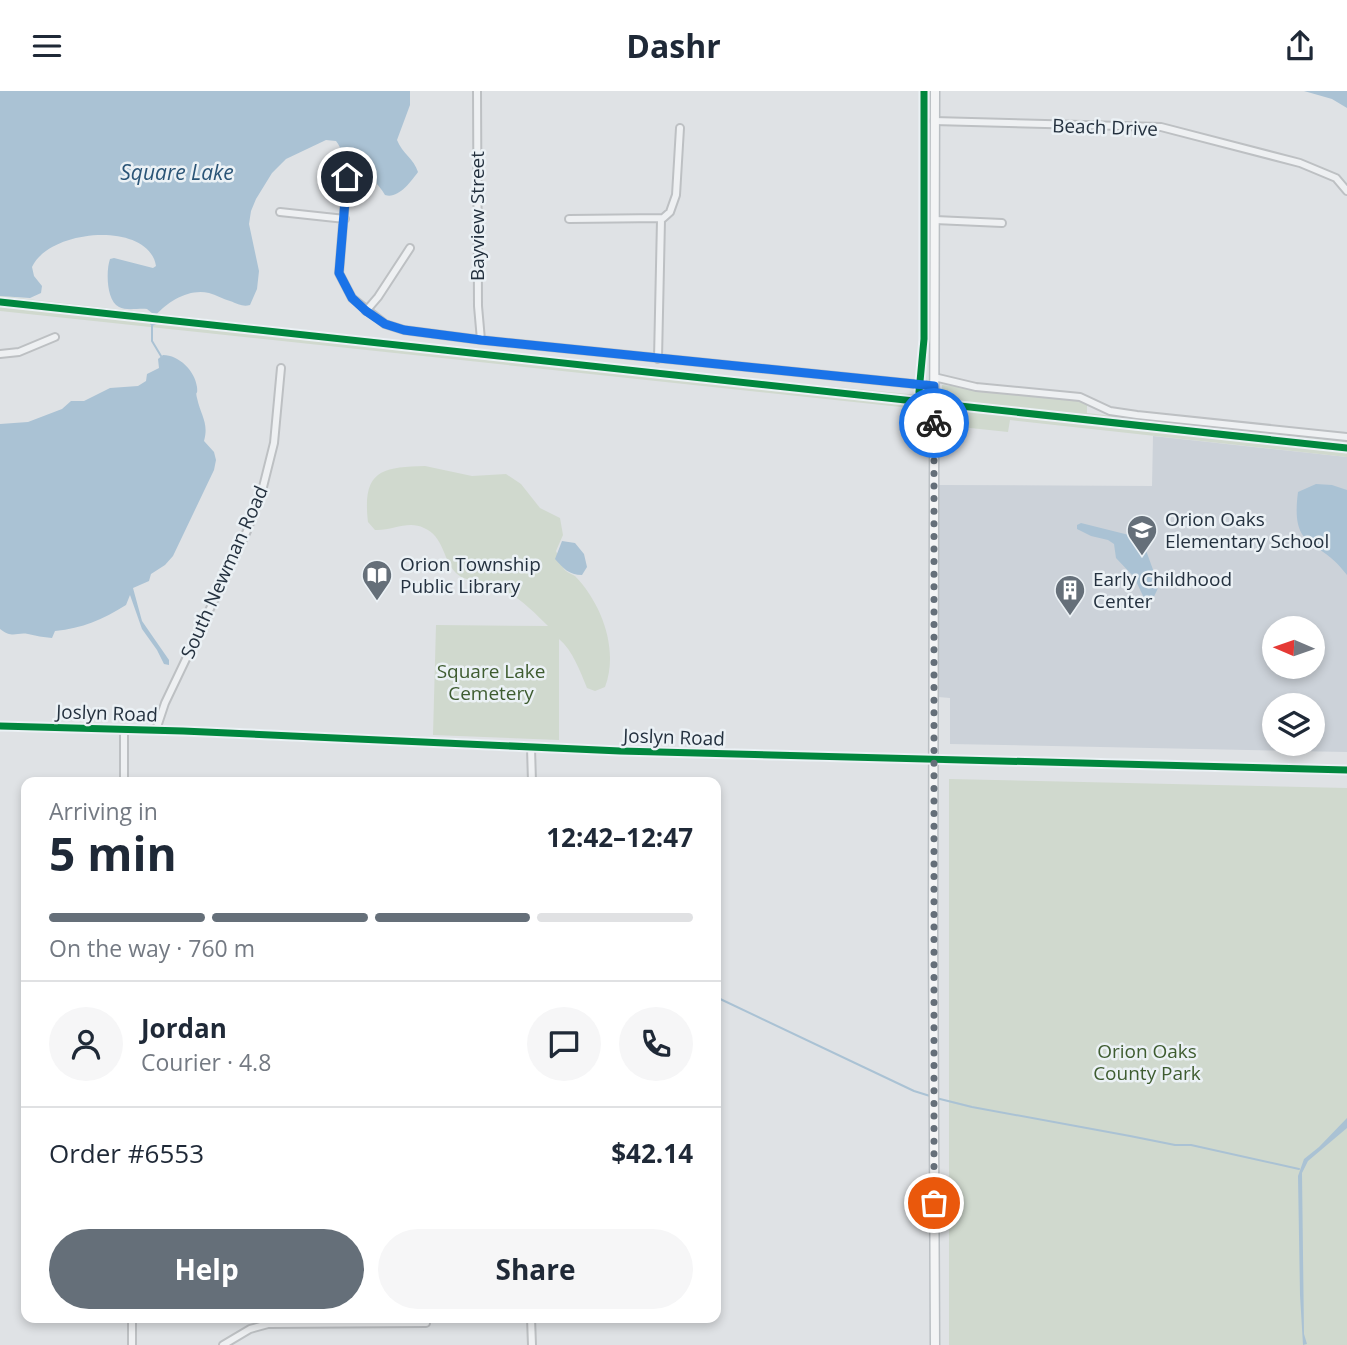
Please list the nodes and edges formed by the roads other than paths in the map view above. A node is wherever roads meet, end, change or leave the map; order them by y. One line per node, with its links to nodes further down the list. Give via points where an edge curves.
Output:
1 (477, 91): 16 (street, Bayview Street)
2 (935, 91): 3 (main road)
3 (934, 121): 6 (street, Beach Drive, via 1161,127 1300,163 1336,178); 11 (main road)
4 (680, 128): 8 (street, via 676,195)
5 (347, 177): 9 (street)
6 (1347, 191)
7 (280, 212): 9 (street)
8 (663, 218): 10 (street); 18 (street)
9 (345, 219): 14 (street, via 339,273 349,294)
10 (569, 219)
11 (935, 220): 12 (street); 20 (main road)
12 (1002, 223)
13 (410, 248): 14 (street)
14 (366, 311): 16 (street, via 404,330)
15 (55, 337): 17 (street, via 19,352)
16 (481, 340): 18 (street)
17 (0, 354)
18 (658, 359): 20 (street)
19 (281, 368): 24 (street, South Newman Road, via 274,443 262,491)
20 (934, 382): 21 (street, via 1080,397 1124,413); 26 (main road)
21 (1347, 437)
22 (0, 726): 23 (street, Joslyn Road)
23 (124, 729): 24 (street, Joslyn Road); 28 (street)
24 (156, 730): 25 (street, Joslyn Road)
25 (531, 748): 26 (street, Joslyn Road); 29 (street)
26 (934, 761): 27 (street, Joslyn Road); 36 (main road)
27 (1347, 770)
28 (124, 777)
29 (532, 777)
30 (132, 1323): 33 (street)
31 (426, 1323): 34 (street, via 268,1324)
32 (531, 1323): 35 (street)
33 (132, 1345)
34 (223, 1345)
35 (532, 1345)
36 (935, 1345)

